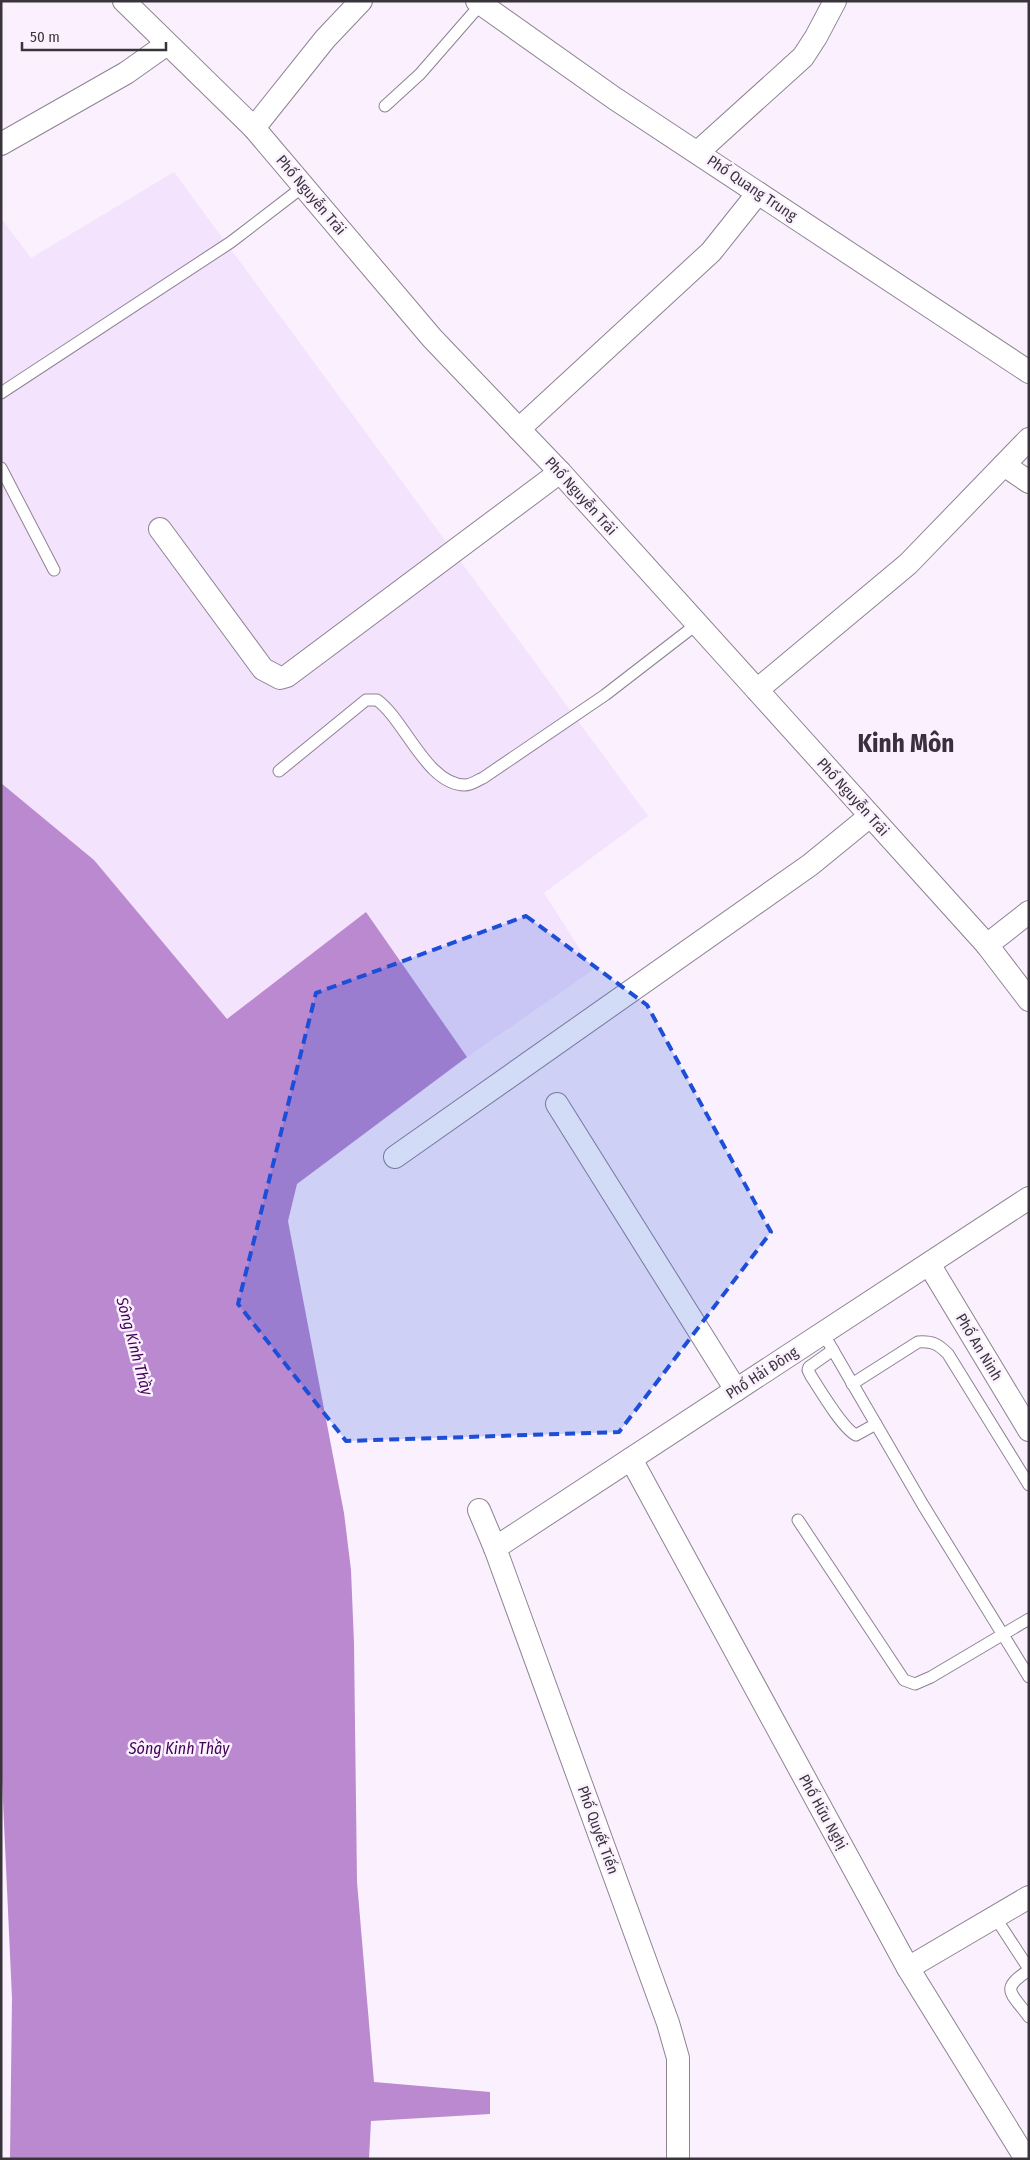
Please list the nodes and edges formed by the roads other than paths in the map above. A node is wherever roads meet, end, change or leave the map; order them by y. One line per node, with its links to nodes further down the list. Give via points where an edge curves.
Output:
1 (124, 1): 5 (street, Phố Nguyễn Trãi)
2 (361, 1): 7 (street, via 325,39)
3 (835, 1): 9 (street, via 803,57)
4 (479, 3): 6 (lane, via 420,74); 9 (street, Phố Quang Trung, via 614,98)
5 (168, 44): 7 (street, Phố Nguyễn Trãi); 8 (street, via 126,73)
6 (385, 106)
7 (254, 128): 10 (street, Phố Nguyễn Trãi)
8 (1, 144)
9 (698, 152): 11 (street, Phố Quang Trung)
10 (304, 186): 13 (lane, via 231,242); 14 (street, Phố Nguyễn Trãi, via 432,338)
11 (758, 193): 12 (street, Phố Quang Trung); 14 (street, via 710,252)
12 (1029, 372)
13 (1, 393)
14 (519, 429): 18 (street, Phố Nguyễn Trãi)
15 (1029, 438): 16 (street)
16 (1004, 465): 19 (street); 23 (street, via 908,564)
17 (1, 468): 21 (lane)
18 (560, 472): 20 (street, via 287,676 280,678 263,669); 22 (street, Phố Nguyễn Trãi)
19 (1029, 482)
20 (160, 529)
21 (54, 570)
22 (697, 624): 23 (street, Phố Nguyễn Trãi); 24 (lane, via 605,695 483,778 466,785 453,783 437,774 378,700 366,700)
23 (757, 690): 25 (street, Phố Nguyễn Trãi)
24 (279, 772)
25 (870, 816): 27 (street, Phố Nguyễn Trãi); 30 (street, via 810,865)
26 (1029, 912): 27 (street)
27 (987, 945): 28 (street, Phố Nguyễn Trãi)
28 (1029, 1000)
29 (557, 1104): 35 (street)
30 (395, 1157)
31 (1029, 1198): 32 (street, Phố Hải Đông)
32 (929, 1264): 33 (street, Phố Hải Đông); 37 (street, Phố An Ninh)
33 (828, 1342): 34 (lane); 35 (street, Phố Hải Đông); 36 (lane, via 809,1367 811,1376 854,1434)
34 (852, 1384): 36 (lane); 39 (lane, via 918,1342 937,1343 948,1354)
35 (736, 1390): 38 (street, Phố Hải Đông)
36 (876, 1424): 44 (lane)
37 (1029, 1430)
38 (631, 1459): 42 (street, Phố Hải Đông); 48 (street, Phố Hữu Nghị)
39 (1029, 1485)
40 (478, 1510): 42 (street, Phố Quyết Tiến)
41 (798, 1520): 44 (lane, via 904,1680 915,1684 931,1677)
42 (495, 1548): 51 (street, Phố Quyết Tiến, via 668,2023 678,2058)
43 (1029, 1618): 44 (lane)
44 (1002, 1634): 45 (lane)
45 (1029, 1677)
46 (1029, 1897): 47 (street)
47 (995, 1917): 48 (street); 49 (lane)
48 (908, 1968): 52 (street, Phố Hữu Nghị)
49 (1029, 1970): 50 (lane, via 1012,1980 1010,1986)
50 (1029, 2017)
51 (678, 2159)
52 (1026, 2159)

